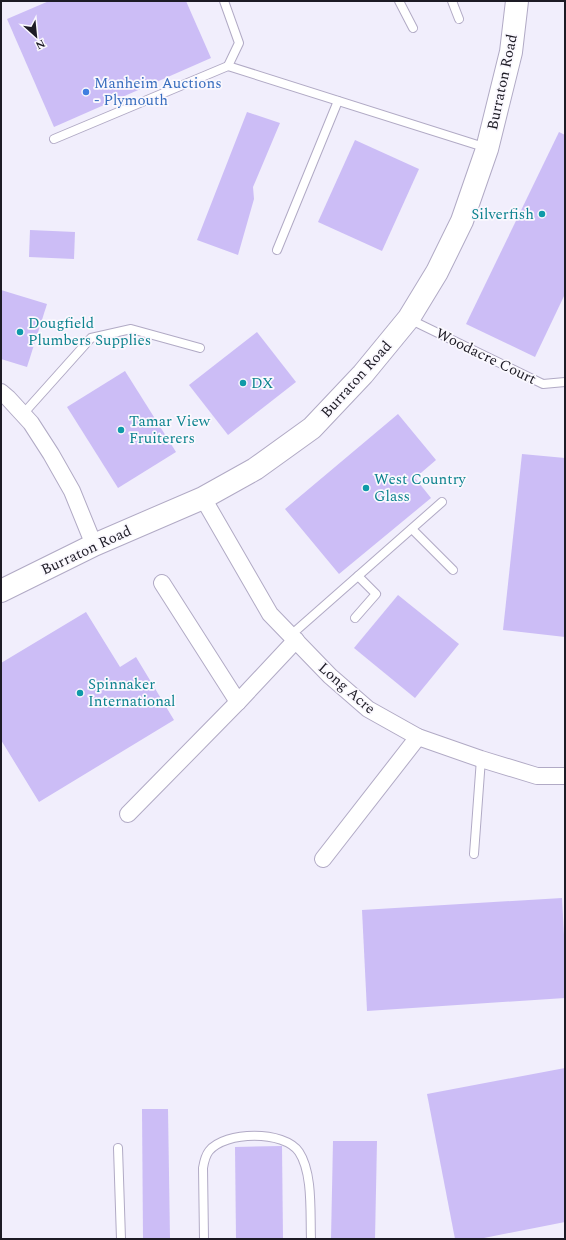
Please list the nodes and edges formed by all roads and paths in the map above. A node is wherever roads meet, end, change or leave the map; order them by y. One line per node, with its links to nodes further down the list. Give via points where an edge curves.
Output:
1 (224, 1): 7 (lane, via 239,43)
2 (399, 1): 6 (lane)
3 (452, 1): 5 (lane)
4 (517, 1): 10 (street, Burraton Road, via 511,52)
5 (459, 19)
6 (413, 28)
7 (228, 66): 8 (lane); 9 (lane)
8 (338, 101): 10 (lane); 11 (lane)
9 (54, 139)
10 (487, 149): 12 (street, Burraton Road, via 462,222 437,272)
11 (277, 250)
12 (409, 318): 14 (lane, Woodacre Court, via 543,384); 17 (street, Burraton Road, via 363,374 312,428 255,469)
13 (200, 348): 16 (lane, via 131,329 91,338)
14 (565, 382)
15 (1, 392): 16 (street)
16 (23, 414): 20 (street, via 35,429 72,491)
17 (203, 498): 20 (street, Burraton Road); 26 (street, Long Acre, via 270,614)
18 (442, 502): 19 (lane)
19 (412, 530): 21 (lane); 22 (lane)
20 (94, 545): 24 (street, Burraton Road)
21 (453, 570)
22 (358, 576): 25 (lane, via 376,594); 26 (lane)
23 (162, 583): 27 (street)
24 (1, 591)
25 (355, 618)
26 (293, 638): 27 (street); 28 (street, Long Acre, via 330,676 368,709)
27 (238, 702): 31 (street)
28 (418, 737): 29 (street, Long Acre); 33 (street)
29 (481, 759): 30 (street, Long Acre, via 537,776); 32 (lane)
30 (565, 776)
31 (128, 814)
32 (474, 854)
33 (323, 859)
34 (118, 1148): 35 (lane)
35 (121, 1239)
36 (204, 1239): 37 (lane, via 203,1168 208,1152 224,1140 269,1136 291,1143 304,1160 309,1177)
37 (311, 1239)

